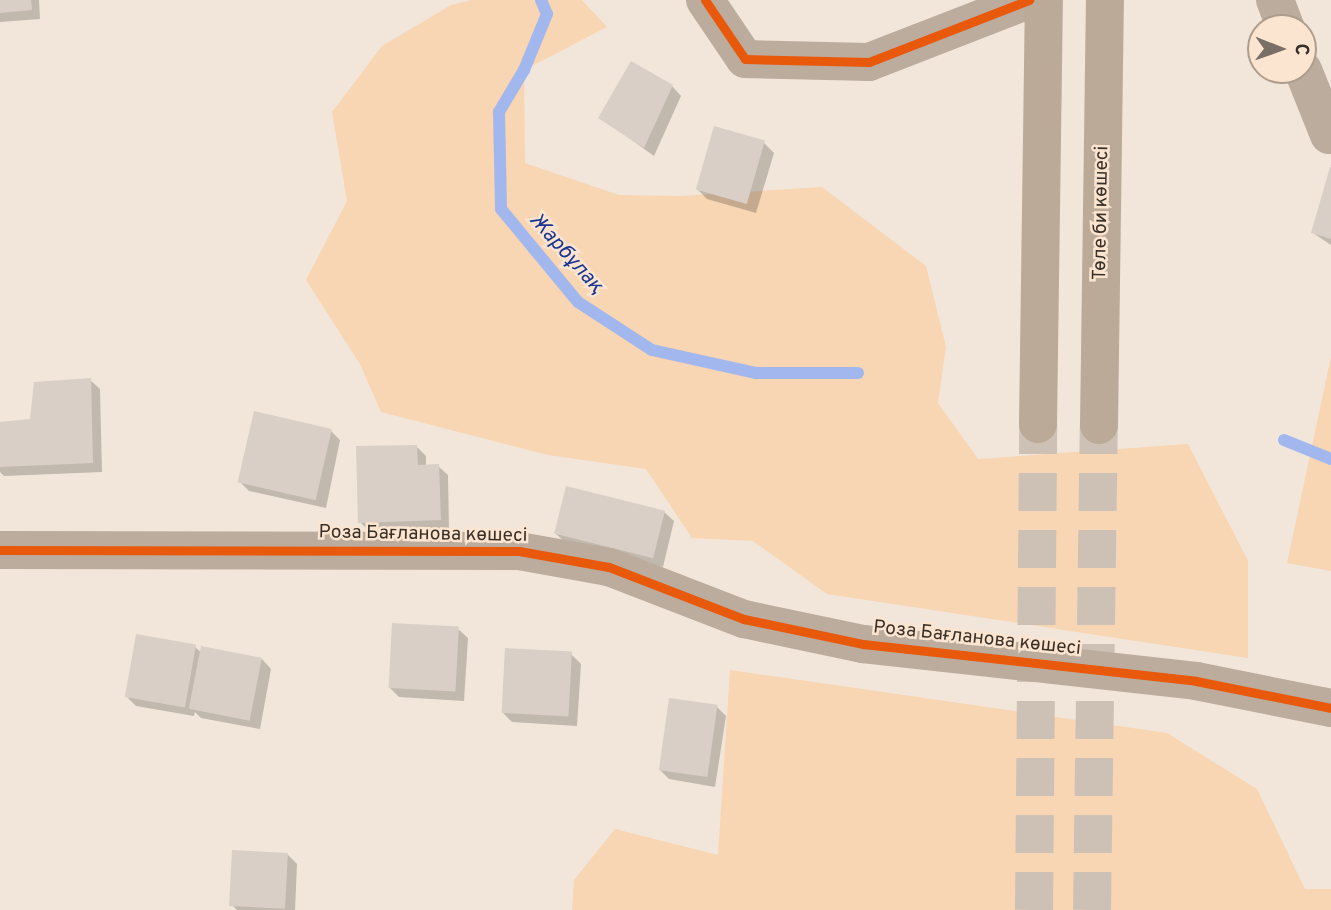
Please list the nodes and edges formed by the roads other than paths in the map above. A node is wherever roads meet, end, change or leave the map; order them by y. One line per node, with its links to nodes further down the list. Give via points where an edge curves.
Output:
1 (705, 0): 2 (street, via 745,59 869,62)
2 (1029, 0)
3 (1044, 0): 7 (main road)
4 (1105, 0): 8 (main road, Төле би көшесі)
5 (1309, 84): 6 (street)
6 (1329, 135)
7 (1038, 424)
8 (1099, 425)
9 (0, 550): 10 (street, Роза Бағланова көшесі, via 519,551 610,567 744,619 863,644 1196,681)
10 (1331, 708)

